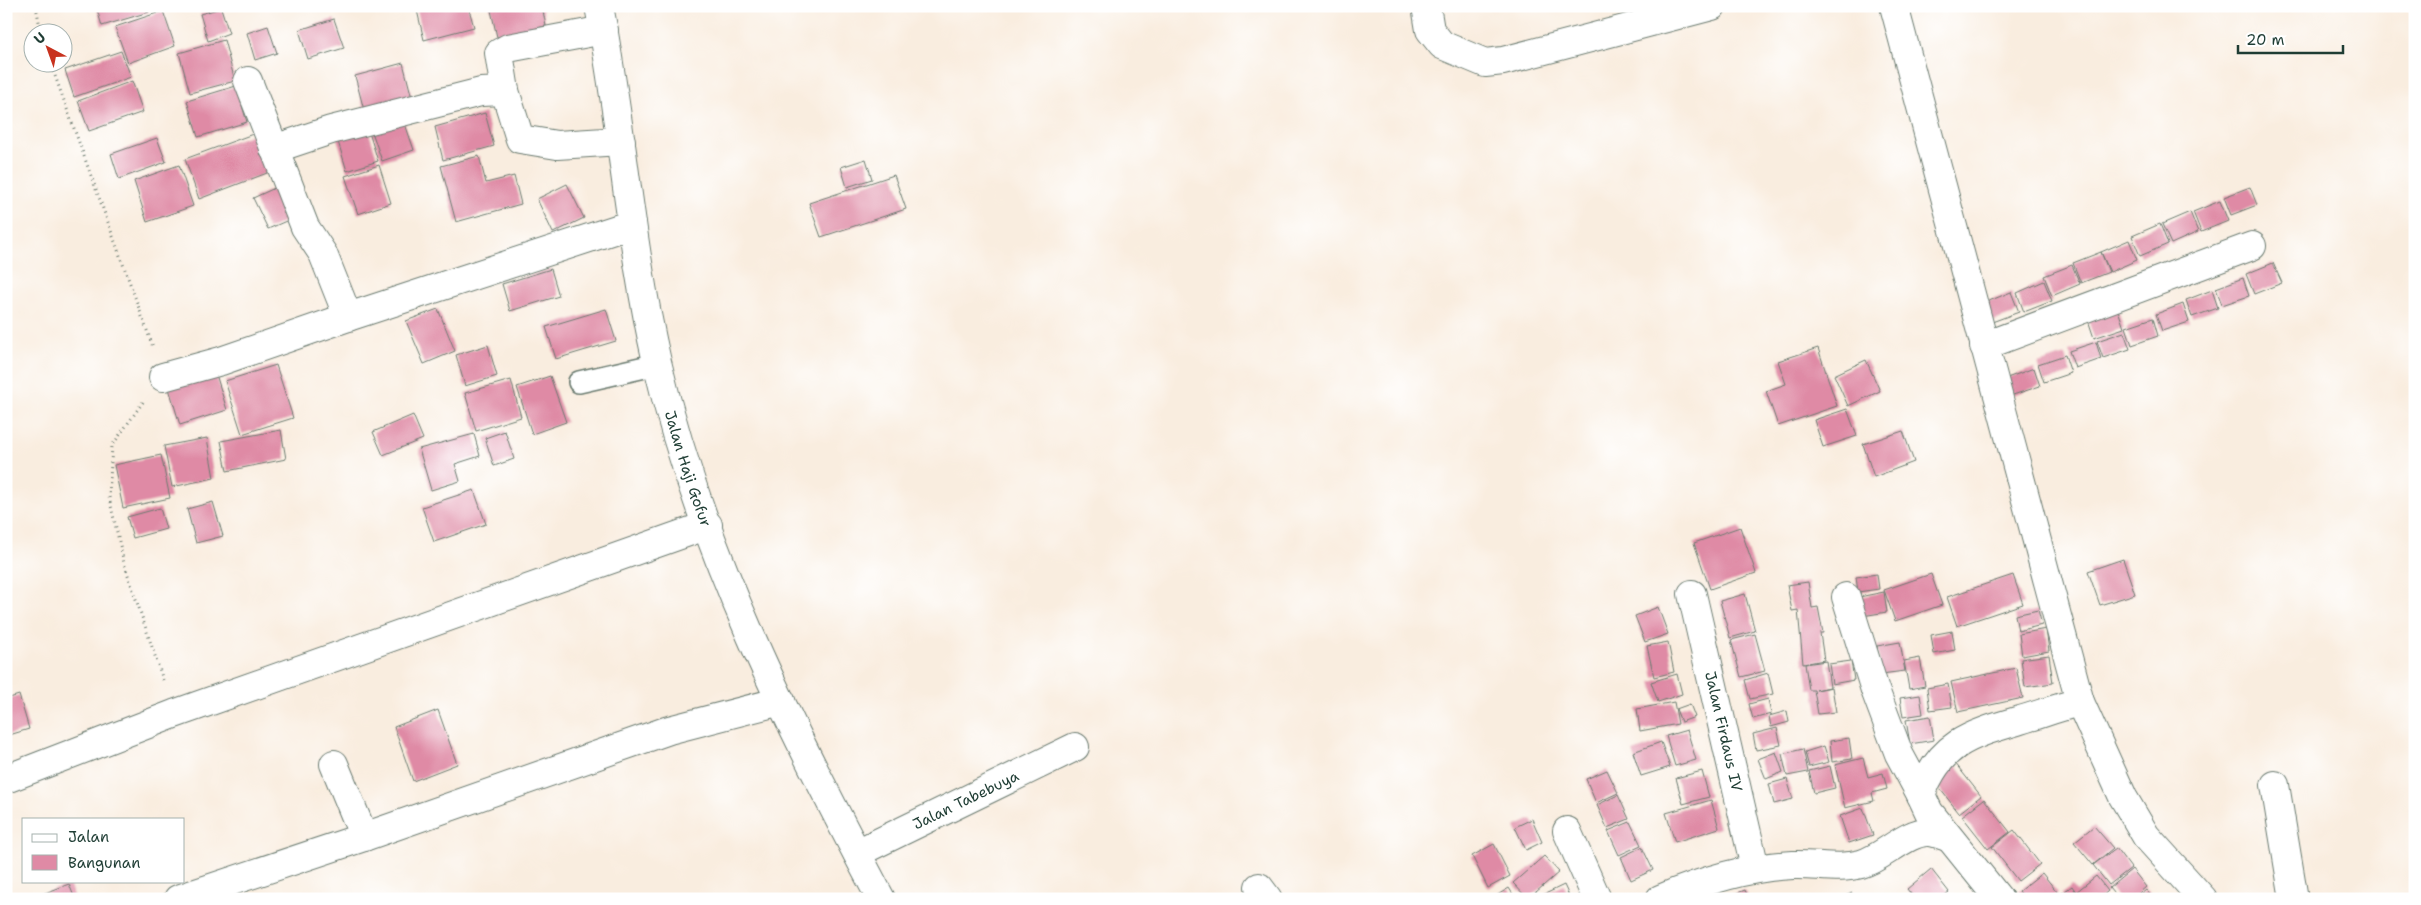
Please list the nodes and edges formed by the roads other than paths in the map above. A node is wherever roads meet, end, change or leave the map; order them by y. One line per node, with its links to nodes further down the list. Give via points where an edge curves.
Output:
1 (1426, 6): 2 (street, via 1430,30 1442,45 1485,63)
2 (1712, 6)
3 (1894, 6): 12 (street)
4 (601, 18): 6 (street, via 500,53); 7 (street, Jalan Haji Gofur)
5 (248, 81): 8 (street)
6 (506, 91): 7 (street, via 520,139 557,145); 8 (street, via 481,92 331,130)
7 (621, 142): 9 (street, Jalan Haji Gofur)
8 (274, 149): 11 (street, via 305,227 323,254)
9 (632, 224): 11 (street); 13 (street, Jalan Haji Gofur)
10 (2252, 246): 12 (street)
11 (348, 317): 14 (street, via 221,361)
12 (1984, 346): 20 (street)
13 (658, 364): 15 (lane); 16 (street, Jalan Haji Gofur, via 692,486)
14 (163, 377)
15 (579, 382)
16 (708, 525): 19 (street, Jalan Haji Gofur, via 754,644); 23 (street, via 174,714)
17 (1692, 594): 30 (street, Jalan Firdaus IV)
18 (1846, 597): 25 (street, via 1875,690 1896,745)
19 (781, 701): 27 (street, via 669,730); 29 (street, Jalan Haji Gofur)
20 (2080, 702): 25 (street, via 1988,729 1963,740 1934,767); 36 (street, via 2122,798 2146,836)
21 (1075, 747): 29 (street, Jalan Tabebuya)
22 (334, 764): 27 (street)
23 (6, 778)
24 (2275, 785): 37 (street)
25 (1921, 795): 28 (street, via 1928,812)
26 (1567, 831): 33 (street)
27 (364, 836): 31 (street)
28 (1948, 837): 30 (street, via 1929,832 1913,835 1873,861 1849,867 1794,865); 35 (street)
29 (857, 853): 32 (street, Jalan Haji Gofur)
30 (1756, 868): 34 (street)
31 (178, 899)
32 (881, 899)
33 (1597, 899)
34 (1660, 899)
35 (1999, 899)
36 (2203, 899)
37 (2294, 899)

